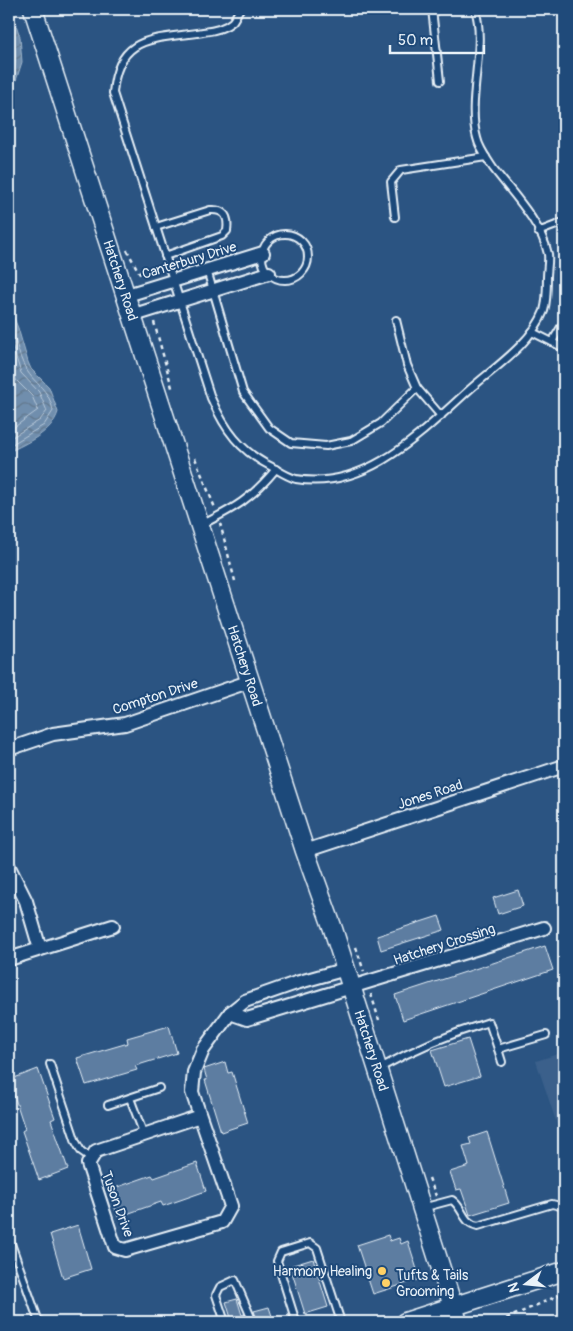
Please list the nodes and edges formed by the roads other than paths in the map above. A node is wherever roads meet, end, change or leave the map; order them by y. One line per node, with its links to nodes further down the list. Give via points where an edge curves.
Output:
1 (33, 9): 18 (street, Hatchery Road)
2 (240, 9): 9 (lane, via 232,22 218,30 150,38 137,45 120,62 114,77 113,93)
3 (432, 9): 5 (lane)
4 (475, 9): 6 (lane, via 478,43 475,119 477,138)
5 (440, 80)
6 (486, 157): 7 (lane, via 401,170 391,182); 10 (lane, via 531,214)
7 (395, 217)
8 (563, 223): 10 (lane); 11 (lane)
9 (156, 227): 13 (lane); 13 (lane, via 210,210 226,214 227,231 222,236)
10 (538, 232): 23 (lane, via 548,254 547,284 544,310)
11 (564, 232)
12 (263, 253): 14 (street, Canterbury Drive); 15 (lane, via 263,263); 15 (lane, via 274,236 284,234 294,236 308,250 306,266 296,277 286,280)
13 (165, 256): 16 (lane)
14 (207, 270): 16 (street, Canterbury Drive); 17 (lane)
15 (269, 273): 17 (street)
16 (172, 280): 18 (street, Canterbury Drive); 19 (lane)
17 (213, 290): 19 (street); 26 (lane, via 243,392 269,428 291,443 326,446 351,441 380,423)
18 (124, 296): 20 (street, Hatchery Road)
19 (179, 300): 20 (street); 28 (lane, via 222,424 237,443)
20 (131, 316): 29 (street, Hatchery Road)
21 (396, 320): 26 (lane, via 407,366)
22 (564, 322): 24 (lane)
23 (532, 332): 24 (lane); 27 (lane)
24 (552, 342): 25 (lane)
25 (564, 348)
26 (417, 388): 27 (lane)
27 (441, 416): 28 (lane, via 389,458 359,473 322,479 295,479)
28 (276, 469): 29 (lane, via 257,492)
29 (200, 526): 30 (street, Hatchery Road)
30 (251, 680): 31 (street, Compton Drive, via 125,724 53,734); 33 (street, Hatchery Road)
31 (9, 749)
32 (564, 766): 33 (street, Jones Road)
33 (305, 851): 39 (street, Hatchery Road)
34 (9, 867): 37 (street, via 26,901)
35 (113, 926): 37 (street)
36 (544, 928): 40 (street, Hatchery Crossing)
37 (40, 949): 38 (street)
38 (9, 959)
39 (346, 970): 40 (street, Hatchery Road); 41 (street, Tuson Drive, via 245,1001)
40 (360, 986): 41 (street, via 247,1019); 46 (street, Hatchery Road)
41 (230, 1013): 50 (street, Tuson Drive, via 203,1050 194,1072 192,1092)
42 (546, 1035): 43 (lane)
43 (498, 1049): 44 (lane); 46 (lane, via 489,1022 451,1033)
44 (502, 1062)
45 (50, 1064): 52 (lane, via 76,1142 81,1151)
46 (377, 1070): 54 (street, Hatchery Road)
47 (159, 1088): 48 (lane)
48 (130, 1098): 49 (lane); 51 (lane)
49 (108, 1105)
50 (200, 1116): 51 (street, Tuson Drive); 52 (street, Tuson Drive, via 231,1206 222,1222 125,1250 115,1247 88,1164)
51 (144, 1135): 52 (street, Tuson Drive, via 96,1151)
52 (91, 1158)
53 (564, 1207): 54 (lane, via 552,1204 478,1226 470,1225 458,1204 452,1200)
54 (420, 1209): 57 (street, Hatchery Road)
55 (9, 1238): 58 (lane)
56 (564, 1271): 57 (street)
57 (455, 1315): 63 (street)
58 (39, 1322)
59 (226, 1322): 60 (lane, via 216,1295 220,1288 235,1280)
60 (253, 1322)
61 (296, 1322): 62 (lane, via 277,1261 282,1252 310,1243 317,1248)
62 (341, 1322)
63 (405, 1322)

